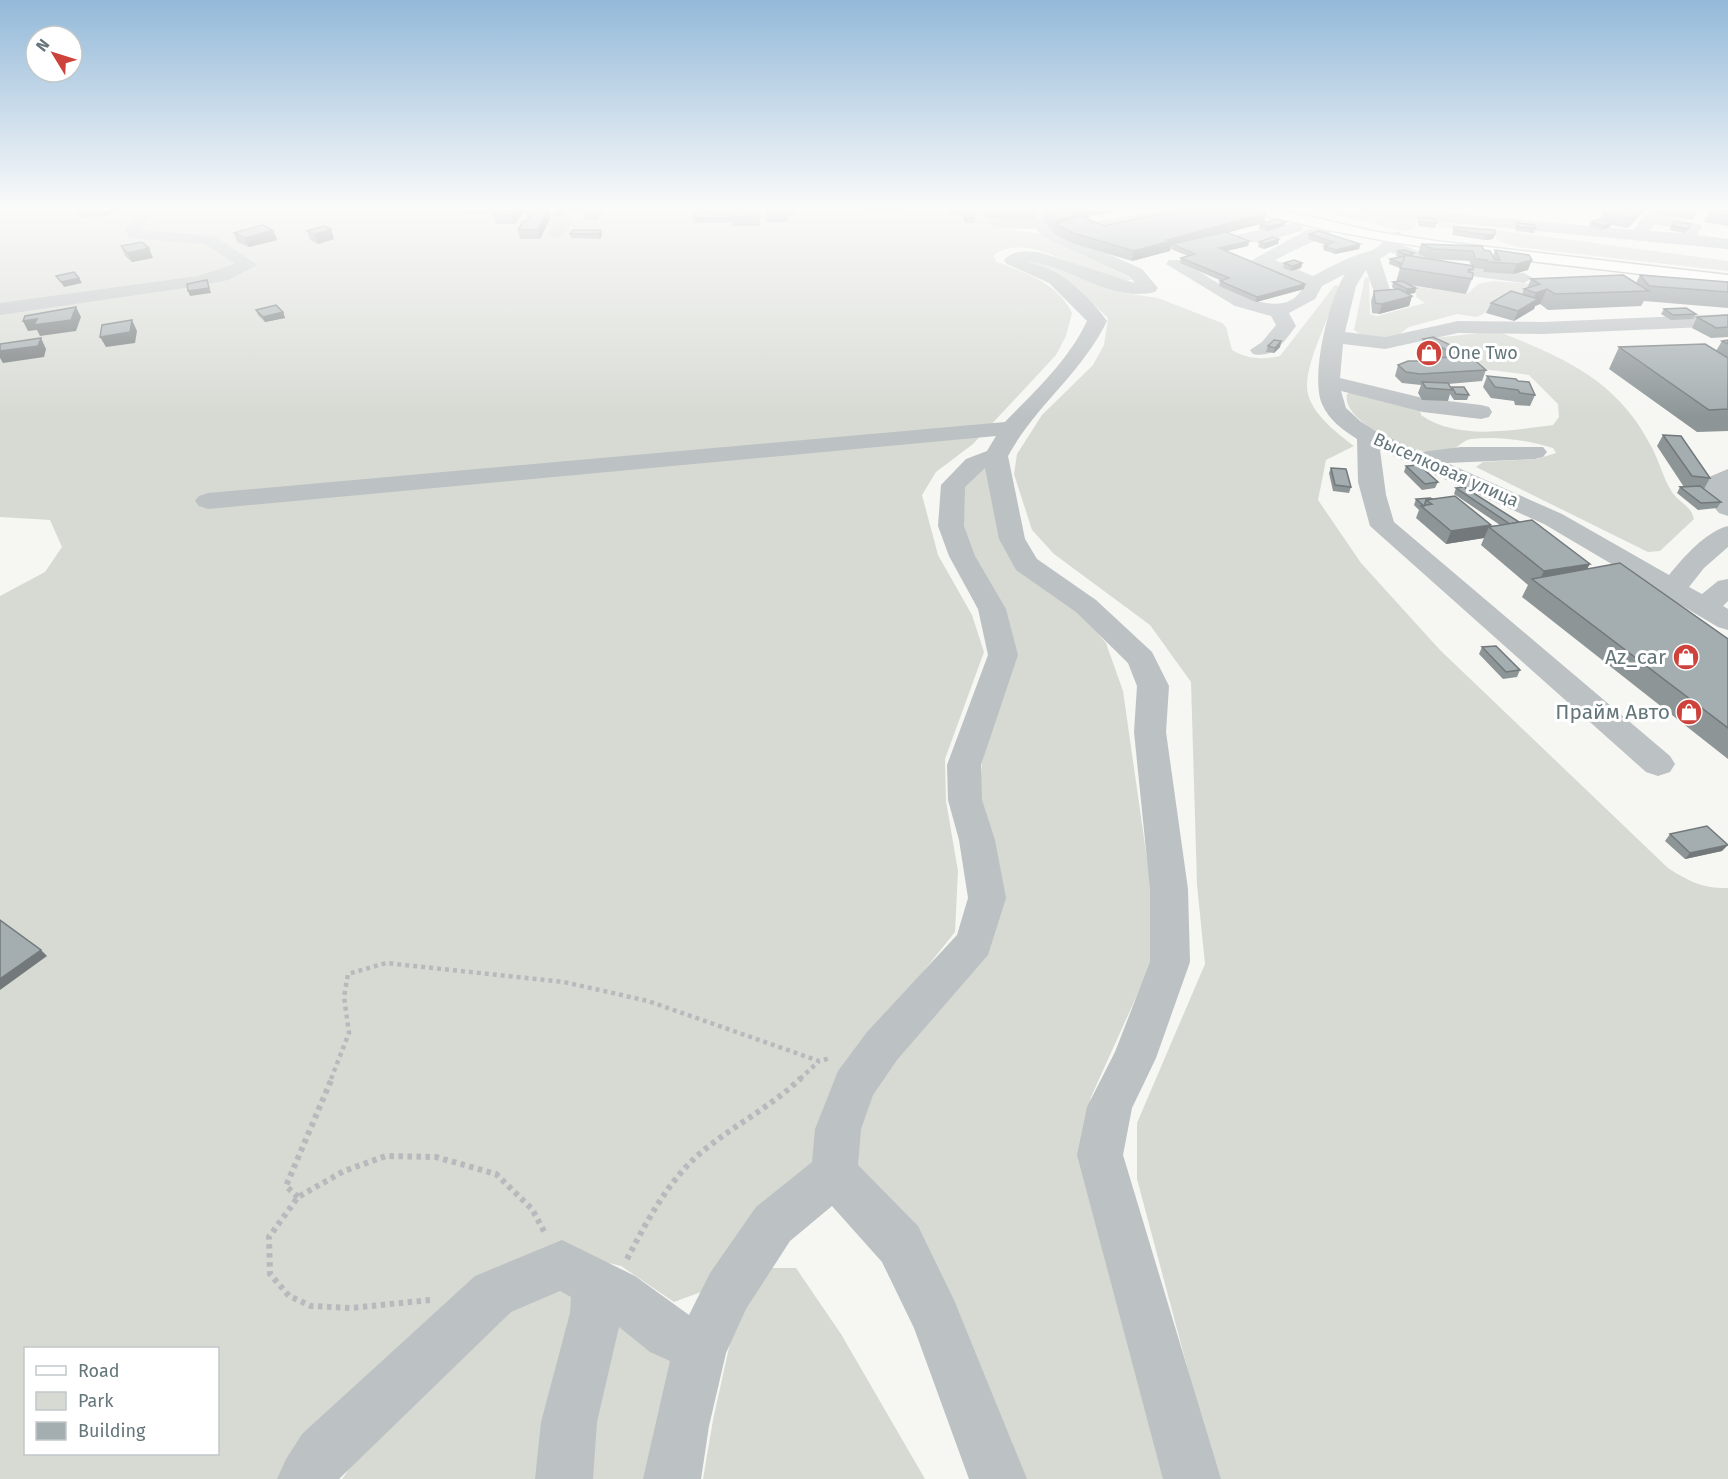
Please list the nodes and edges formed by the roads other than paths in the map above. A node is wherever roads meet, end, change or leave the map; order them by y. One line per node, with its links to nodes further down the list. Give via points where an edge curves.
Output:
1 (203, 279): 12 (street)
2 (1053, 279): 21 (street, via 1097,321 1094,332)
3 (1099, 279): 4 (street, via 1139,291 1149,288)
4 (1141, 279)
5 (1202, 279): 13 (street, via 1246,304)
6 (1305, 279): 10 (street)
7 (1321, 279): 10 (street)
8 (1351, 279): 15 (street, Выселковая улица, via 1345,294)
9 (1383, 279): 11 (street)
10 (1314, 283): 13 (street, via 1309,295)
11 (1383, 296)
12 (0, 309)
13 (1278, 310): 16 (street, via 1286,326 1269,346)
14 (1728, 320): 15 (street, via 1543,328 1467,326 1385,343)
15 (1346, 339): 17 (street, via 1365,357); 18 (street, Выселковая улица)
16 (1260, 350)
17 (1392, 362)
18 (1330, 382): 19 (street, via 1423,405); 20 (street, Выселковая улица, via 1330,398 1337,412)
19 (1481, 412)
20 (1370, 437): 23 (street, Выселковая улица); 32 (street, via 1367,449 1376,514 1383,526)
21 (1004, 442): 26 (street); 33 (street, via 953,485 951,526 992,609 1003,655 964,765 965,800 987,898 974,943 882,1046 854,1085 838,1129); 40 (street, via 997,472 1012,539 1026,564 1086,606 1118,636 1141,659 1152,686 1150,732 1169,889 1170,962 1134,1058 1110,1107 1100,1155)
22 (1536, 452): 23 (street)
23 (1419, 459): 25 (street); 30 (street, Выселковая улица, via 1553,519)
24 (1728, 476): 27 (street, via 1718,482 1714,493)
25 (1451, 497)
26 (208, 501)
27 (1728, 508)
28 (1728, 534): 30 (street, via 1694,562)
29 (1728, 587): 31 (street, via 1713,599)
30 (1672, 590): 31 (street, Выселковая улица)
31 (1718, 615)
32 (1658, 764)
33 (834, 1174): 35 (street, via 773,1224 728,1291); 39 (street, via 900,1244 936,1318)
34 (592, 1280): 35 (street, via 669,1334); 36 (street, via 493,1294 322,1454); 37 (street, via 596,1313 569,1422)
35 (700, 1348): 38 (street)
36 (306, 1479)
37 (564, 1479)
38 (672, 1479)
39 (998, 1479)
40 (1192, 1479)

